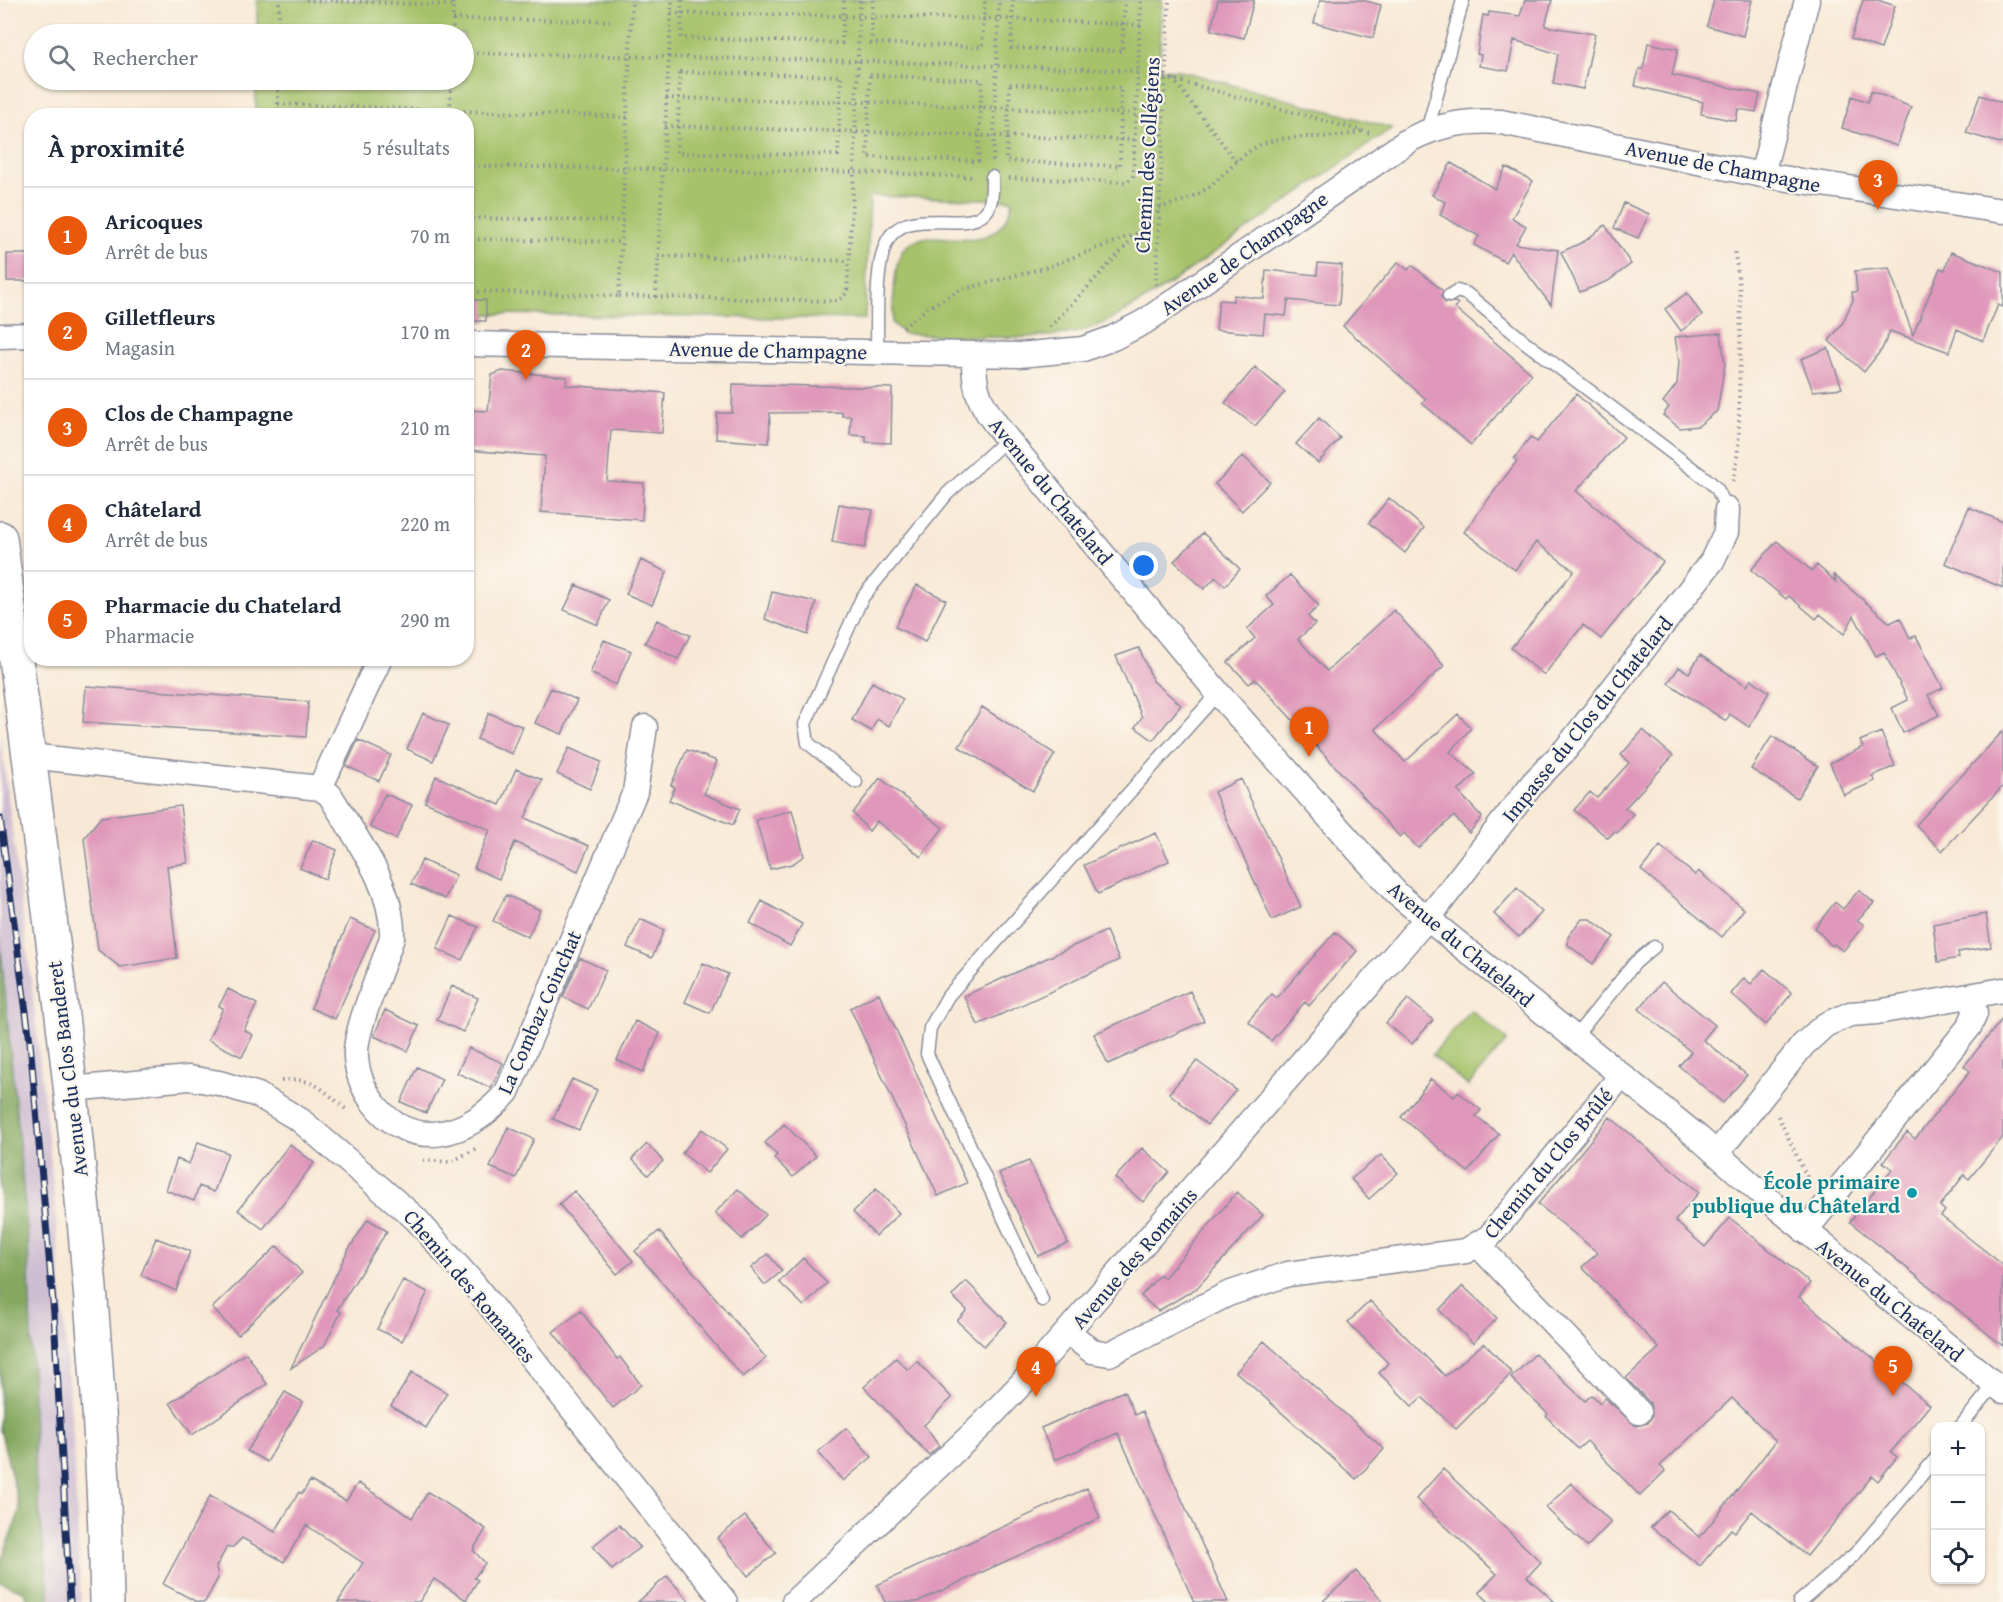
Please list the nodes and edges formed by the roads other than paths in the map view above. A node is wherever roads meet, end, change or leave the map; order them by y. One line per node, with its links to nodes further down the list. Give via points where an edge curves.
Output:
1 (1463, 0): 3 (lane)
2 (1807, 0): 4 (street)
3 (1427, 131): 4 (street, Avenue de Champagne, via 1462,122 1501,122); 12 (street, Avenue de Champagne, via 1392,151 1162,311 1101,344 1041,355)
4 (1762, 175): 6 (street, Avenue de Champagne)
5 (992, 177): 11 (lane, via 991,199 979,218 920,220 904,225 891,236 883,253)
6 (2003, 211)
7 (1449, 296): 14 (lane, via 1457,291 1467,294 1709,481)
8 (24, 335): 9 (street)
9 (0, 336)
10 (474, 344): 11 (street, Avenue de Champagne)
11 (877, 352): 12 (street, Avenue de Champagne)
12 (974, 354): 13 (street, Avenue du Chatelard, via 977,394)
13 (1007, 439): 17 (street, Avenue du Chatelard); 20 (lane, via 947,494 862,598 805,724 808,743)
14 (1726, 509): 22 (street, Impasse du Clos du Chatelard, via 1726,532 1700,578)
15 (0, 538): 19 (main road, Avenue du Clos Banderet)
16 (376, 666): 21 (street)
17 (1218, 693): 22 (street, Avenue du Chatelard, via 1386,882); 32 (lane, via 948,996 930,1028 927,1054)
18 (645, 727): 21 (street, La Combaz Coinchat, via 635,792 507,1092 472,1123 441,1134 412,1132 392,1121 378,1109 360,1080 356,1051 359,1032 392,937 393,922 380,880 330,795)
19 (29, 756): 21 (street); 28 (main road, Avenue du Clos Banderet)
20 (856, 782)
21 (320, 788)
22 (1426, 919): 26 (street, Avenue du Chatelard); 33 (street, Avenue des Romains)
23 (1654, 947): 26 (lane, via 1635,963)
24 (2003, 990): 25 (street)
25 (1973, 995): 29 (street, via 1837,1018 1813,1034); 30 (street, via 1975,1014 1969,1027)
26 (1574, 1038): 27 (street, Avenue du Chatelard)
27 (1621, 1076): 29 (street, Avenue du Chatelard); 31 (street, Chemin du Clos Brûlé, via 1489,1238)
28 (71, 1089): 38 (main road, Avenue du Clos Banderet, via 89,1278); 39 (street, Chemin des Romanies, via 189,1078 258,1095 300,1120 415,1218 457,1265)
29 (1717, 1154): 30 (street, Avenue du Chatelard)
30 (1805, 1231): 34 (street, Avenue du Chatelard)
31 (1478, 1245): 33 (street, Chemin du Clos Brûlé, via 1451,1255 1288,1274 1219,1298 1110,1354 1092,1351); 35 (street)
32 (1042, 1300)
33 (1069, 1333): 40 (street, Avenue des Romains, via 981,1426)
34 (1999, 1388): 36 (lane)
35 (1639, 1412)
36 (1965, 1422)
37 (1931, 1463): 41 (lane, via 1855,1554)
38 (107, 1602)
39 (725, 1602)
40 (794, 1602)
41 (1799, 1602)

